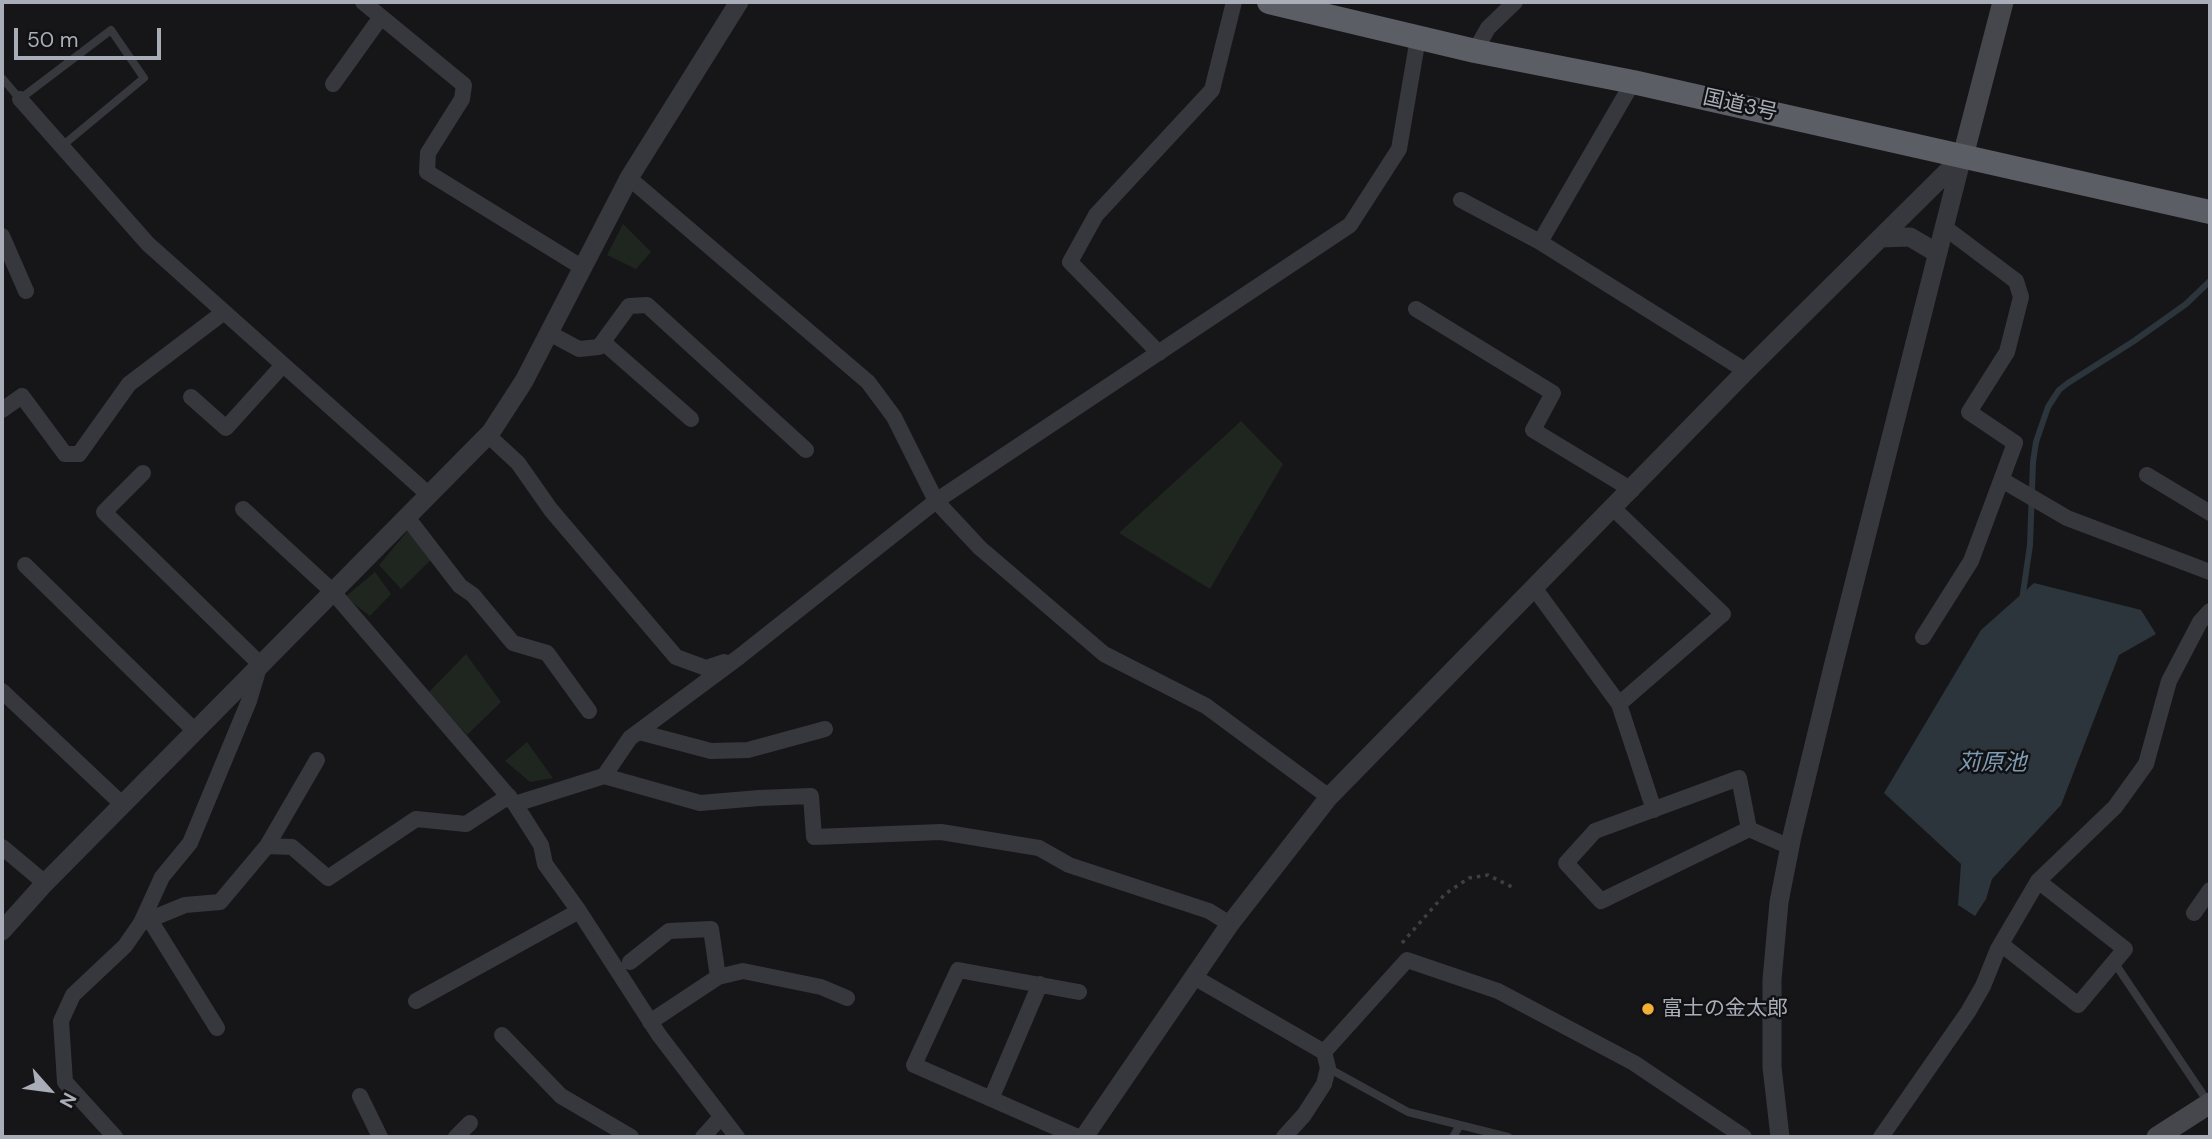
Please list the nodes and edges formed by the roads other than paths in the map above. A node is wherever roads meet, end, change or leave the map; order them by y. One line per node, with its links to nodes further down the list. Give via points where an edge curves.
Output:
1 (363, 2): 7 (street)
2 (739, 2): 16 (street)
3 (1234, 2): 30 (street, via 1212,90 1096,215 1070,262)
4 (1269, 2): 8 (highway, 国道3号)
5 (1515, 2): 9 (street, via 1488,29)
6 (2003, 2): 15 (main road)
7 (381, 17): 12 (street); 24 (street, via 464,85 461,99 428,153 427,172)
8 (1418, 38): 9 (highway, 国道3号); 30 (street, via 1399,149 1350,225)
9 (1475, 51): 11 (highway, 国道3号)
10 (2, 78): 13 (lane)
11 (1633, 82): 15 (highway, 国道3号); 22 (street)
12 (333, 84)
13 (20, 99): 14 (street); 14 (lane, via 111,30 144,78)
14 (61, 146): 27 (street, via 148,244)
15 (1963, 156): 18 (highway, 国道3号); 19 (street); 21 (street)
16 (629, 178): 24 (street); 43 (street, via 868,382 894,416)
17 (1461, 200): 22 (street)
18 (2209, 211)
19 (1944, 227): 23 (street); 40 (street, via 2016,281 2021,297 2007,352 1969,412 2015,443)
20 (2, 236): 25 (street)
21 (1880, 238): 23 (street, via 1910,237); 32 (street)
22 (1540, 242): 32 (street)
23 (1937, 253): 71 (street)
24 (583, 268): 28 (street)
25 (26, 291)
26 (1416, 309): 41 (street, via 1553,393 1533,430)
27 (224, 312): 31 (street); 34 (street, via 129,384 79,454 65,454 22,396)
28 (549, 333): 29 (street, via 579,349 599,347); 36 (street)
29 (603, 342): 35 (street); 37 (street, via 629,306 647,304)
30 (1159, 353): 43 (street)
31 (283, 365): 33 (street, via 226,428); 42 (street)
32 (1746, 371): 41 (street)
33 (191, 397)
34 (2, 410)
35 (691, 419)
36 (491, 432): 42 (street); 54 (street, via 491,438 518,463 551,510 676,657 706,668)
37 (806, 450)
38 (143, 473): 55 (street, via 104,512)
39 (2147, 475): 46 (street)
40 (2002, 480): 49 (street, via 2067,518); 53 (street, via 1971,561)
41 (1632, 490): 45 (street)
42 (428, 494): 47 (street)
43 (936, 501): 54 (street); 64 (street, via 980,548 1104,654 1206,706)
44 (243, 509): 51 (street)
45 (1614, 509): 50 (street); 57 (street, via 1723,614)
46 (2210, 513)
47 (406, 516): 51 (street); 58 (street, via 460,586 513,643 547,653)
48 (25, 565): 60 (street)
49 (2210, 572)
50 (1535, 589): 57 (street); 64 (street)
51 (332, 591): 55 (street); 65 (street)
52 (2210, 611): 72 (street, via 2169,681 2146,764 2115,807)
53 (1923, 637)
54 (739, 657): 61 (street)
55 (260, 664): 60 (street); 77 (street, via 190,843 162,877)
56 (2, 691): 66 (street)
57 (1619, 704): 67 (street)
58 (589, 711)
59 (825, 729): 61 (street, via 748,750 711,751)
60 (195, 730): 66 (street)
61 (639, 732): 63 (street)
62 (317, 760): 69 (street)
63 (604, 776): 65 (street); 78 (street, via 701,803 811,796 814,837 941,832 1039,848 1069,864 1209,911)
64 (1329, 797): 78 (street)
65 (512, 800): 69 (street, via 466,824 416,819 328,878 292,846); 75 (street, via 541,845 545,864)
66 (122, 805): 73 (street)
67 (1654, 810): 68 (street, via 1739,778); 68 (street, via 1595,831 1566,863 1601,901)
68 (1749, 829): 71 (street)
69 (267, 846): 77 (street, via 220,902 185,905)
70 (2, 847): 73 (street)
71 (1790, 847): 111 (street, via 1779,902 1772,980 1772,1067)
72 (2038, 881): 80 (street); 82 (street, via 2125,948)
73 (45, 883): 79 (street)
74 (2210, 890): 76 (street)
75 (579, 911): 88 (street); 89 (street)
76 (2194, 913)
77 (145, 921): 90 (street); 99 (street, via 73,995 61,1021 65,1082)
78 (1230, 924): 84 (street)
79 (2, 931)
80 (2001, 944): 82 (street, via 2078,1005); 112 (street, via 1968,1012)
81 (630, 961): 83 (street, via 669,931 711,929)
82 (2114, 962): 95 (lane)
83 (718, 977): 87 (street, via 743,971 821,987); 89 (street)
84 (1194, 977): 92 (street); 106 (street)
85 (1040, 984): 86 (street); 94 (street); 94 (street, via 958,970 915,1065)
86 (1079, 992)
87 (847, 998)
88 (416, 1001)
89 (650, 1022): 96 (street)
90 (217, 1028)
91 (502, 1035): 102 (street, via 561,1096)
92 (1326, 1060): 98 (lane, via 1408,1112); 107 (street, via 1324,1084); 110 (street, via 1407,960 1498,991 1634,1063)
93 (360, 1096): 100 (street)
94 (991, 1099): 105 (street)
95 (2210, 1103): 113 (main road)
96 (721, 1116): 103 (street); 104 (street)
97 (470, 1123): 101 (street)
98 (1460, 1125): 108 (lane); 109 (lane)
99 (115, 1137)
100 (380, 1137)
101 (456, 1137)
102 (631, 1137)
103 (703, 1137)
104 (737, 1137)
105 (1078, 1137)
106 (1084, 1137)
107 (1284, 1137)
108 (1453, 1137)
109 (1508, 1137)
110 (1744, 1137)
111 (1780, 1137)
112 (1881, 1137)
113 (2157, 1137)

